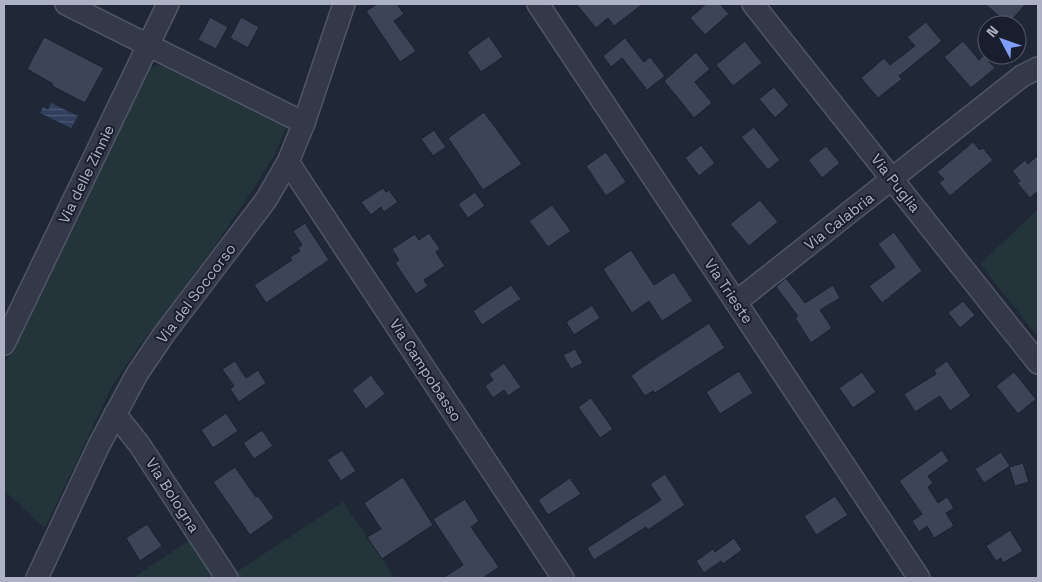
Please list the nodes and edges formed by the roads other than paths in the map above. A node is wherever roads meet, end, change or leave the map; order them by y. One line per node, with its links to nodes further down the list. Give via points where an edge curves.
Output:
1 (66, 4): 6 (street)
2 (168, 4): 6 (street, Via delle Zinnie)
3 (344, 4): 8 (street, Via del Soccorso)
4 (538, 4): 11 (street, Via Trieste)
5 (754, 4): 10 (street, Via Puglia)
6 (148, 45): 8 (street); 12 (street, Via delle Zinnie)
7 (1038, 68): 10 (street, Via Calabria, via 1022,76)
8 (304, 123): 9 (street, Via del Soccorso)
9 (288, 162): 14 (street, Via del Soccorso, via 266,200 136,374); 17 (street, Via Campobasso)
10 (893, 178): 11 (street, Via Calabria); 13 (street, Via Puglia)
11 (736, 302): 18 (street, Via Trieste)
12 (4, 344)
13 (1038, 363)
14 (114, 414): 15 (street, Via del Soccorso); 16 (street, Via Bologna, via 139,444)
15 (37, 578)
16 (228, 578)
17 (563, 578)
18 (919, 578)

